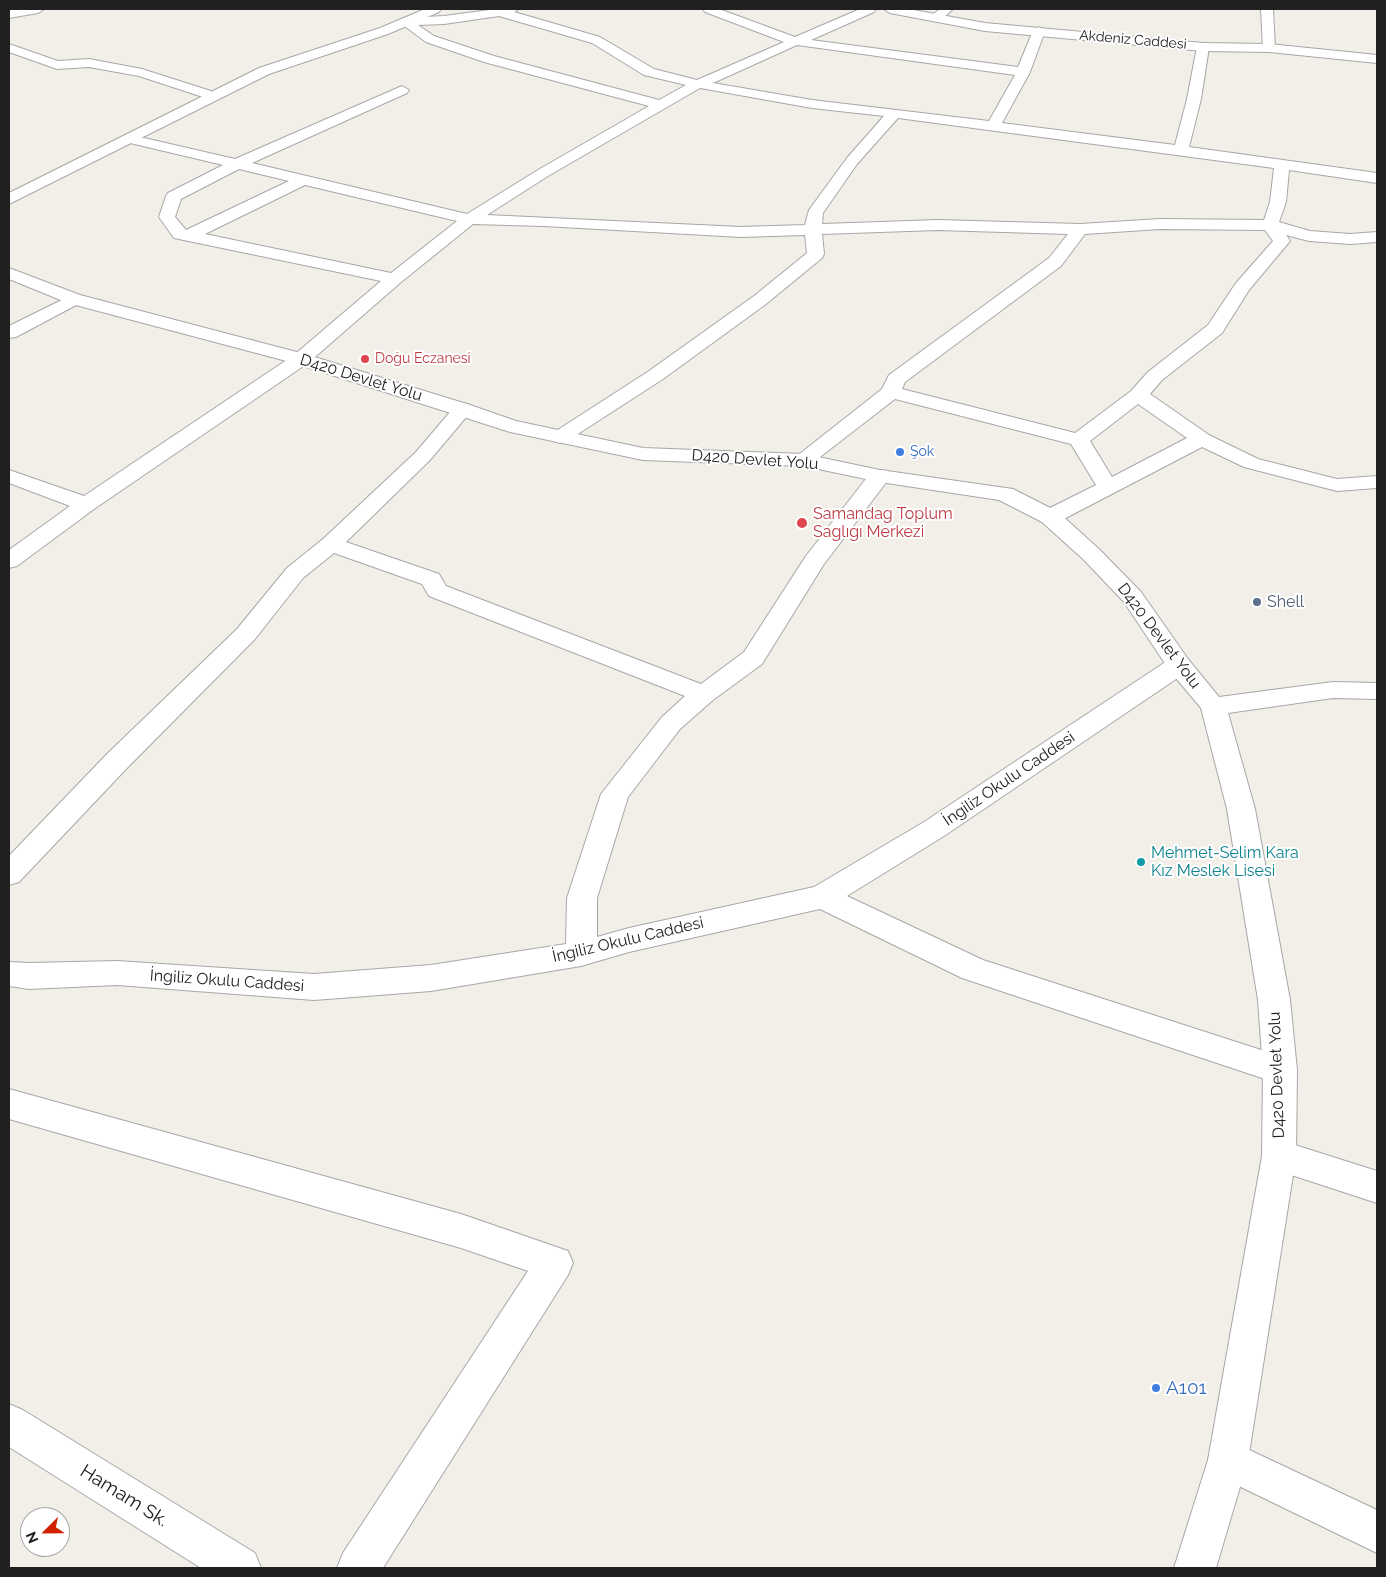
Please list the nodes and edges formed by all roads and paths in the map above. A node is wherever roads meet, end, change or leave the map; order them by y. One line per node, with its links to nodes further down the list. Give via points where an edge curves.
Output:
1 (38, 9): 9 (street)
2 (435, 9): 11 (street)
3 (709, 9): 13 (street)
4 (870, 9): 13 (street)
5 (890, 9): 10 (street, Akdeniz Caddesi)
6 (947, 9): 10 (street)
7 (1267, 9): 16 (street)
8 (506, 10): 11 (street, via 444,20); 19 (street, via 596,40 649,72)
9 (9, 14)
10 (936, 18): 12 (street, Akdeniz Caddesi)
11 (405, 22): 21 (street, via 264,71); 22 (street, via 430,39 489,59)
12 (1039, 31): 14 (street, Akdeniz Caddesi); 18 (street)
13 (793, 41): 18 (street); 19 (street)
14 (1203, 47): 16 (street, Akdeniz Caddesi); 26 (street)
15 (9, 48): 21 (street, via 58,65 89,63 142,73)
16 (1269, 48): 17 (street, Akdeniz Caddesi)
17 (1377, 59)
18 (1023, 72): 24 (street)
19 (698, 84): 22 (street); 23 (street, via 812,104)
20 (402, 90): 27 (street)
21 (212, 96): 25 (street)
22 (661, 105): 32 (street)
23 (894, 113): 24 (street); 34 (street, via 852,161 815,213)
24 (993, 126): 26 (street)
25 (130, 138): 27 (street); 31 (street)
26 (1181, 150): 28 (street)
27 (239, 163): 30 (street); 36 (street, via 174,196 167,217 180,234)
28 (1282, 164): 29 (street); 33 (street, via 1278,202)
29 (1377, 178)
30 (305, 179): 32 (street); 36 (street)
31 (9, 199)
32 (469, 219): 34 (street, via 544,220 741,232); 39 (street)
33 (1270, 225): 35 (street, via 1160,224); 37 (street, via 1309,236); 44 (street, via 1282,240 1242,287 1215,328 1155,376)
34 (813, 229): 35 (street, via 938,225); 46 (street, via 816,254 656,375)
35 (1080, 229): 43 (street, via 1055,262 896,379)
36 (188, 236): 39 (street)
37 (1377, 237)
38 (9, 273): 40 (street, D420 Devlet Yolu)
39 (394, 279): 42 (street)
40 (74, 300): 41 (street); 42 (street, D420 Devlet Yolu)
41 (9, 333)
42 (300, 359): 45 (street, D420 Devlet Yolu); 54 (street)
43 (891, 392): 47 (street); 49 (street)
44 (1138, 395): 47 (street); 48 (street)
45 (463, 409): 46 (street, D420 Devlet Yolu, via 510,426); 56 (street, via 424,456)
46 (560, 437): 49 (street, D420 Devlet Yolu, via 643,454)
47 (1079, 440): 53 (street)
48 (1202, 440): 52 (street, via 1251,463 1337,485); 53 (street)
49 (804, 460): 51 (street, D420 Devlet Yolu)
50 (9, 476): 54 (street)
51 (880, 476): 55 (street, D420 Devlet Yolu, via 1005,494); 60 (street, via 814,561 753,658)
52 (1377, 482)
53 (1108, 487): 55 (street)
54 (86, 504): 57 (street)
55 (1050, 517): 58 (street, D420 Devlet Yolu, via 1133,597)
56 (331, 544): 60 (street, via 431,579 437,591); 62 (street, via 294,574 246,634 117,761)
57 (9, 561)
58 (1179, 666): 61 (street, D420 Devlet Yolu); 63 (street, İngiliz Okulu Caddesi, via 934,829)
59 (1377, 691): 61 (street, via 1333,690)
60 (704, 694): 64 (street, via 671,723 615,794 582,898)
61 (1213, 706): 66 (street, D420 Devlet Yolu, via 1241,809 1274,1000)
62 (9, 874)
63 (822, 896): 64 (street, İngiliz Okulu Caddesi); 66 (street, via 973,969)
64 (581, 954): 65 (street, İngiliz Okulu Caddesi, via 431,978 314,987 117,973)
65 (15, 982)
66 (1280, 1070): 68 (street, D420 Devlet Yolu)
67 (9, 1104): 74 (street, via 461,1231 555,1263)
68 (1279, 1156): 69 (street); 71 (street, D420 Devlet Yolu)
69 (1377, 1187)
70 (9, 1424): 73 (street, Hamam Sk.)
71 (1228, 1460): 72 (street); 75 (street, D420 Devlet Yolu)
72 (1377, 1532)
73 (240, 1568)
74 (358, 1568)
75 (1195, 1568)

